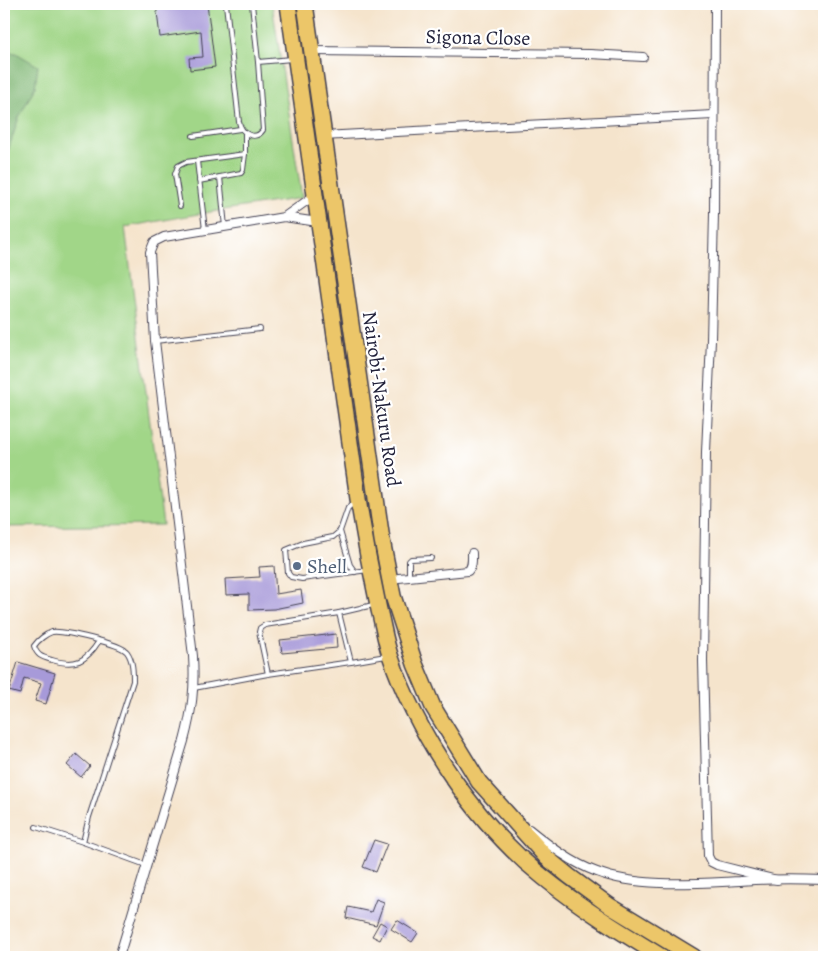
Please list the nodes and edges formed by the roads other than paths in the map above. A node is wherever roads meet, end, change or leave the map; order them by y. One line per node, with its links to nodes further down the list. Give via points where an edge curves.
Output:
1 (226, 4): 11 (lane)
2 (252, 4): 9 (lane)
3 (288, 4): 8 (highway)
4 (305, 4): 6 (highway, Nairobi-Nakuru Road)
5 (715, 4): 10 (street)
6 (312, 51): 7 (street, Sigona Close); 14 (highway, Nairobi-Nakuru Road)
7 (644, 57)
8 (296, 59): 9 (lane); 19 (highway)
9 (258, 62): 12 (lane, via 263,130 257,136)
10 (714, 115): 14 (street); 46 (street, via 703,661 708,856 716,865)
11 (240, 129): 12 (lane); 13 (lane)
12 (245, 134): 15 (lane)
13 (193, 136)
14 (323, 136): 34 (highway, Nairobi-Nakuru Road)
15 (244, 154): 16 (lane); 17 (lane, via 241,173)
16 (197, 161): 18 (lane); 20 (lane, via 181,164 176,169)
17 (220, 177): 18 (lane); 23 (lane)
18 (199, 181): 24 (lane)
19 (314, 196): 21 (street); 22 (highway)
20 (180, 206)
21 (284, 217): 22 (street); 23 (street)
22 (318, 222): 27 (highway)
23 (225, 227): 24 (street)
24 (205, 230): 26 (street, via 164,237 152,245)
25 (260, 329): 26 (lane)
26 (154, 340): 41 (street, via 193,656)
27 (358, 499): 28 (lane, via 348,508); 31 (highway)
28 (340, 531): 32 (lane); 32 (lane, via 333,537 286,550 288,572 291,577 302,579)
29 (472, 553): 33 (street, via 468,571)
30 (431, 558): 33 (lane, via 411,559)
31 (370, 570): 32 (lane); 35 (highway)
32 (355, 572)
33 (409, 577): 34 (street)
34 (389, 579): 42 (highway, Nairobi-Nakuru Road, via 415,664 433,707)
35 (378, 604): 36 (lane); 38 (highway)
36 (340, 613): 39 (lane); 40 (lane, via 260,628)
37 (99, 641): 37 (lane, via 54,632 34,646 41,657 74,664 94,649); 44 (lane, via 119,646 127,652 133,682)
38 (390, 655): 39 (lane); 49 (highway, via 416,716 435,749 463,792 503,840 543,877 608,924)
39 (351, 662): 40 (lane)
40 (268, 674): 41 (lane)
41 (194, 688): 45 (street, via 184,741)
42 (479, 782): 46 (street, via 552,848 597,872 630,880 687,883); 50 (highway, Nairobi-Nakuru Road, via 547,858 569,876 610,906)
43 (36, 828): 44 (lane)
44 (83, 842): 45 (lane)
45 (146, 865): 48 (street)
46 (777, 880): 47 (street)
47 (824, 880)
48 (118, 957)
49 (662, 957)
50 (694, 957)

